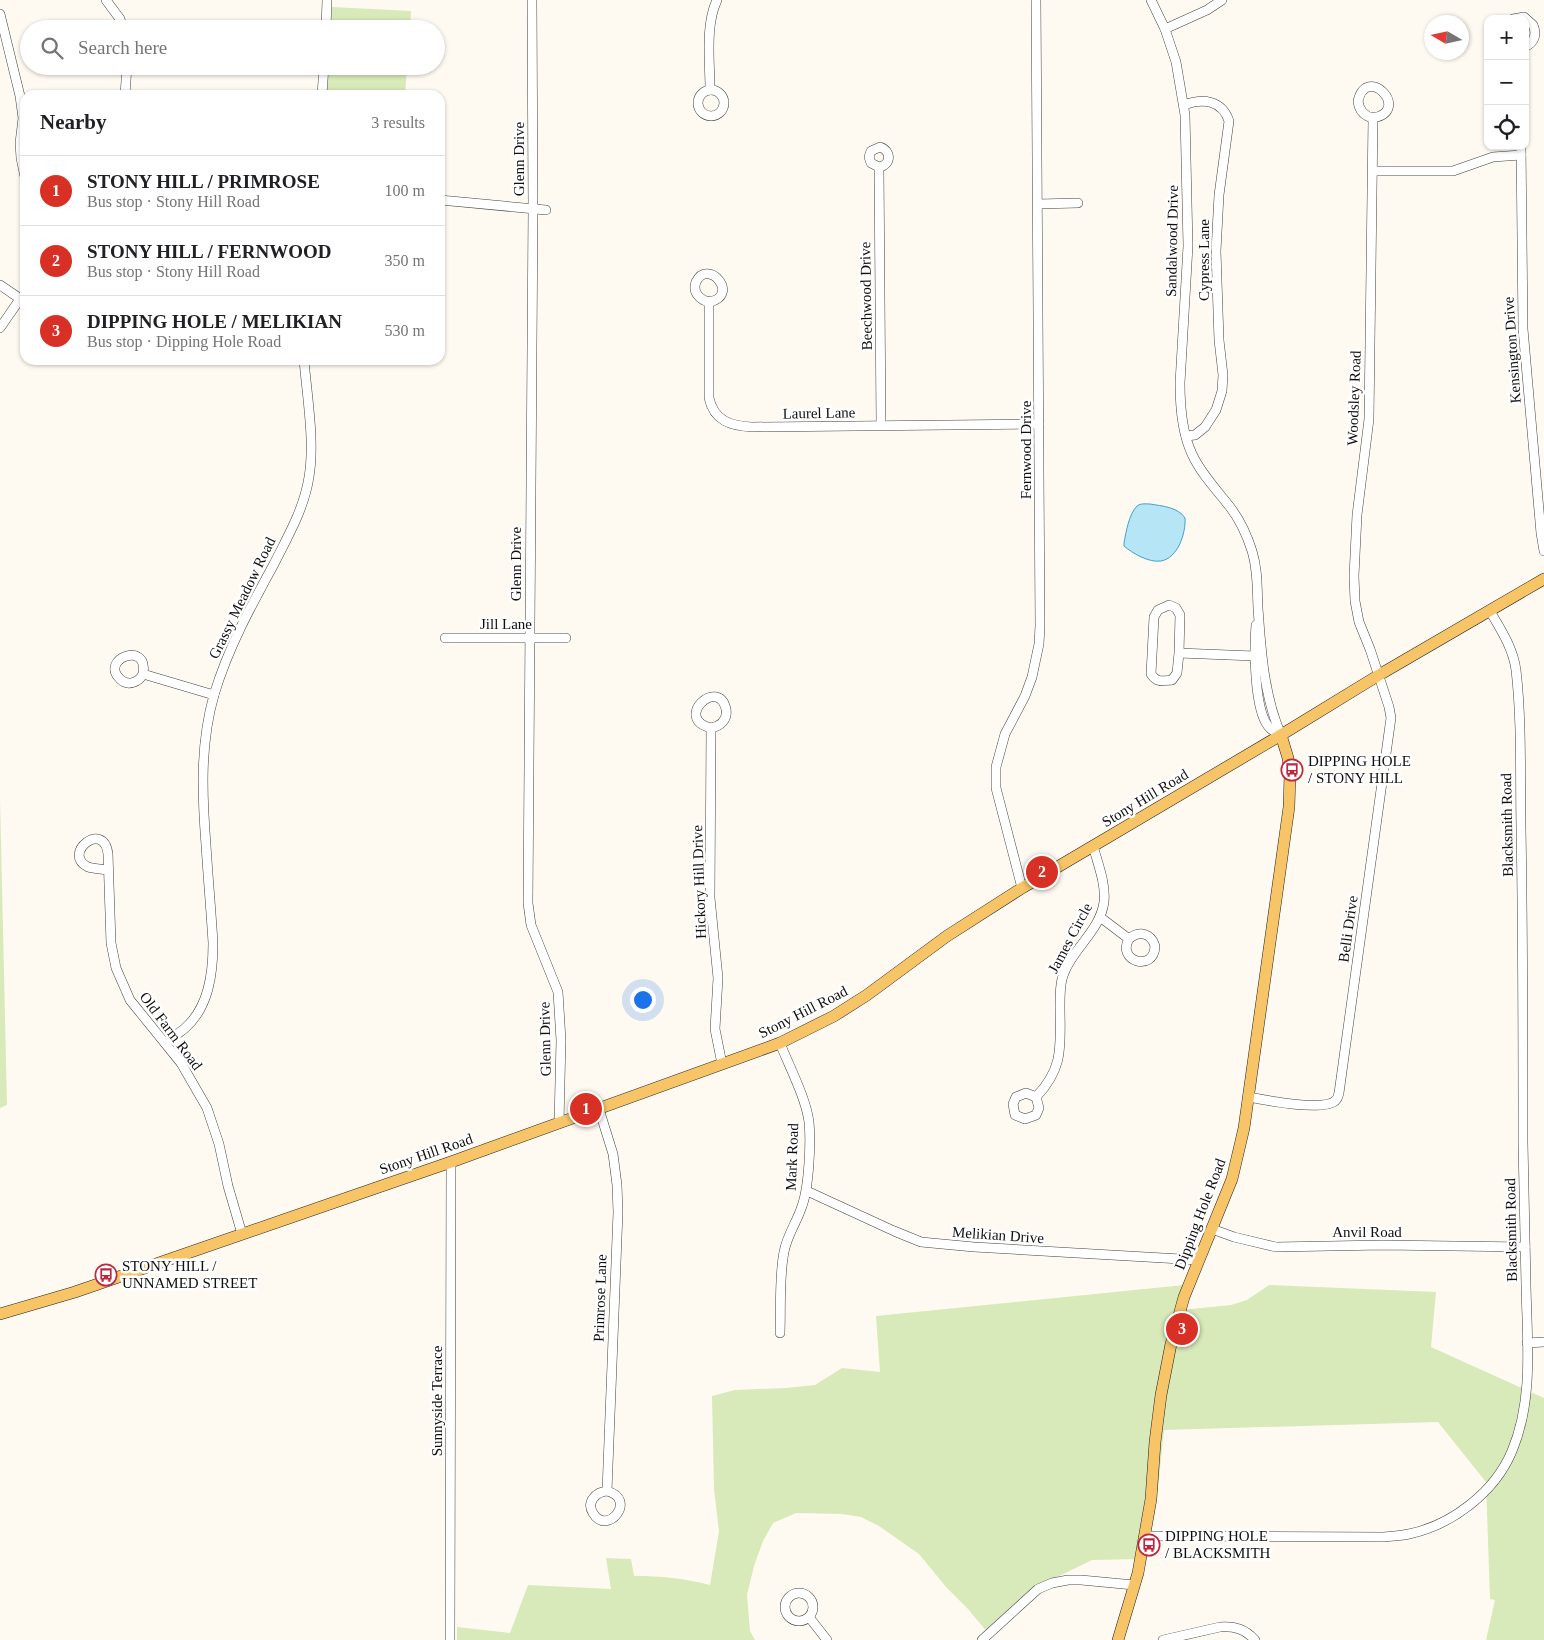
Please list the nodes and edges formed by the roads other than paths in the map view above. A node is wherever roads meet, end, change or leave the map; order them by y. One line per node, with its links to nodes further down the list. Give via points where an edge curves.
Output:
1 (106, 0): 9 (street)
2 (327, 0): 10 (street)
3 (532, 0): 28 (street, Glenn Drive)
4 (717, 0): 18 (street, via 710,29)
5 (1036, 0): 27 (street, Fernwood Drive)
6 (1150, 0): 12 (street, Sandalwood Drive)
7 (1222, 0): 12 (street)
8 (0, 14): 19 (street)
9 (120, 20)
10 (326, 20)
11 (1529, 22): 13 (street, via 1534,25 1535,36)
12 (1165, 29): 20 (street, Sandalwood Drive, via 1176,62)
13 (1529, 44)
14 (126, 75): 16 (street)
15 (323, 75): 17 (street)
16 (125, 90)
17 (322, 90)
18 (710, 90)
19 (20, 96)
20 (1184, 105): 38 (street, Sandalwood Drive, via 1188,246 1180,403); 38 (street, Cypress Lane, via 1199,100 1210,103 1224,111 1229,122 1219,195 1216,251 1222,391 1205,428 1195,435)
21 (1373, 118): 24 (street, Woodsley Road)
22 (1521, 150): 24 (street, via 1493,156 1453,171); 39 (street, Kensington Drive, via 1523,329)
23 (879, 167): 37 (street, Beechwood Drive)
24 (1373, 171): 49 (street, Woodsley Road, via 1369,420 1357,515 1354,576 1359,622)
25 (445, 200): 28 (street)
26 (1078, 203): 27 (street)
27 (1038, 204): 36 (street, Fernwood Drive)
28 (532, 209): 29 (street); 44 (street, Glenn Drive)
29 (546, 210)
30 (0, 285): 31 (street)
31 (20, 300)
32 (709, 302): 37 (street, Laurel Lane, via 709,398 711,407 721,419 752,427)
33 (20, 303): 34 (street)
34 (0, 328)
35 (304, 365): 50 (street, Grassy Meadow Road, via 311,459 303,502 235,638)
36 (1039, 424): 37 (street, Laurel Lane); 55 (street, Fernwood Drive, via 1039,644 1032,677 1004,734 996,767 996,788)
37 (881, 425)
38 (1186, 436): 41 (street, Sandalwood Drive, via 1205,476 1234,513 1248,540 1255,564)
39 (1544, 551)
40 (1544, 579): 42 (main road, Stony Hill Road)
41 (1258, 607): 47 (street); 52 (street, via 1270,709)
42 (1490, 611): 49 (main road, Stony Hill Road); 69 (street, Blacksmith Road, via 1513,653 1518,696)
43 (445, 638): 44 (street, Jill Lane)
44 (530, 638): 45 (street, Jill Lane); 64 (street, Glenn Drive, via 528,904 534,932 558,992 561,1040)
45 (566, 638)
46 (1179, 653): 46 (street, via 1180,614 1168,605 1158,610 1154,617 1151,674 1155,680 1172,680 1177,672); 47 (street)
47 (1254, 656): 52 (street, via 1263,716 1268,727)
48 (143, 674): 50 (street)
49 (1379, 675): 52 (main road, Stony Hill Road); 62 (street, Belli Drive, via 1391,718 1339,1093 1330,1104 1317,1105 1287,1104)
50 (214, 695): 58 (street, Grassy Meadow Road, via 206,738 203,786 213,965 207,991 196,1016 185,1029)
51 (711, 728): 60 (street, Hickory Hill Drive, via 710,898 718,978 715,1029)
52 (1280, 735): 53 (main road, Stony Hill Road); 62 (main road, Dipping Hole Road, via 1288,758 1289,806)
53 (1093, 846): 55 (main road, Stony Hill Road); 56 (street, James Circle, via 1103,887 1104,904)
54 (108, 870): 58 (street, Old Farm Road, via 111,943 116,968 130,1000)
55 (1022, 888): 59 (main road, Stony Hill Road, via 947,936 868,995)
56 (1100, 917): 57 (street); 61 (street, James Circle, via 1063,977 1058,1063 1049,1083)
57 (1130, 938)
58 (165, 1043): 68 (street, Old Farm Road, via 181,1063 207,1108)
59 (780, 1043): 60 (main road, Stony Hill Road); 66 (street, Mark Road, via 809,1123)
60 (722, 1064): 63 (main road, Stony Hill Road)
61 (1036, 1097)
62 (1249, 1097): 67 (main road, Dipping Hole Road, via 1232,1180)
63 (599, 1109): 64 (main road, Stony Hill Road); 75 (street, Primrose Lane, via 613,1154 618,1212)
64 (559, 1123): 65 (main road, Stony Hill Road)
65 (451, 1162): 68 (main road, Stony Hill Road); 79 (street, Sunnyside Terrace)
66 (807, 1190): 70 (street, Melikian Drive, via 922,1242); 72 (street, Mark Road, via 784,1252)
67 (1212, 1229): 69 (street, Anvil Road, via 1276,1246); 70 (main road, Dipping Hole Road)
68 (242, 1234): 71 (main road, Stony Hill Road, via 75,1292)
69 (1525, 1247): 74 (street, Blacksmith Road)
70 (1198, 1260): 76 (main road, Dipping Hole Road, via 1179,1314 1165,1371)
71 (0, 1314)
72 (780, 1332)
73 (1544, 1342): 74 (street)
74 (1527, 1343): 76 (street, Blacksmith Road, via 1526,1391 1511,1453 1485,1491 1450,1518 1410,1534 1383,1537)
75 (607, 1491)
76 (1144, 1536): 77 (main road, Dipping Hole Road)
77 (1134, 1585): 81 (street, via 1080,1580 1052,1583 1038,1589); 82 (main road, Dipping Hole Road)
78 (809, 1617): 80 (street)
79 (450, 1640)
80 (827, 1640)
81 (982, 1640)
82 (1120, 1640)
83 (1163, 1640): 84 (street, via 1228,1626 1243,1630)
84 (1255, 1640)

